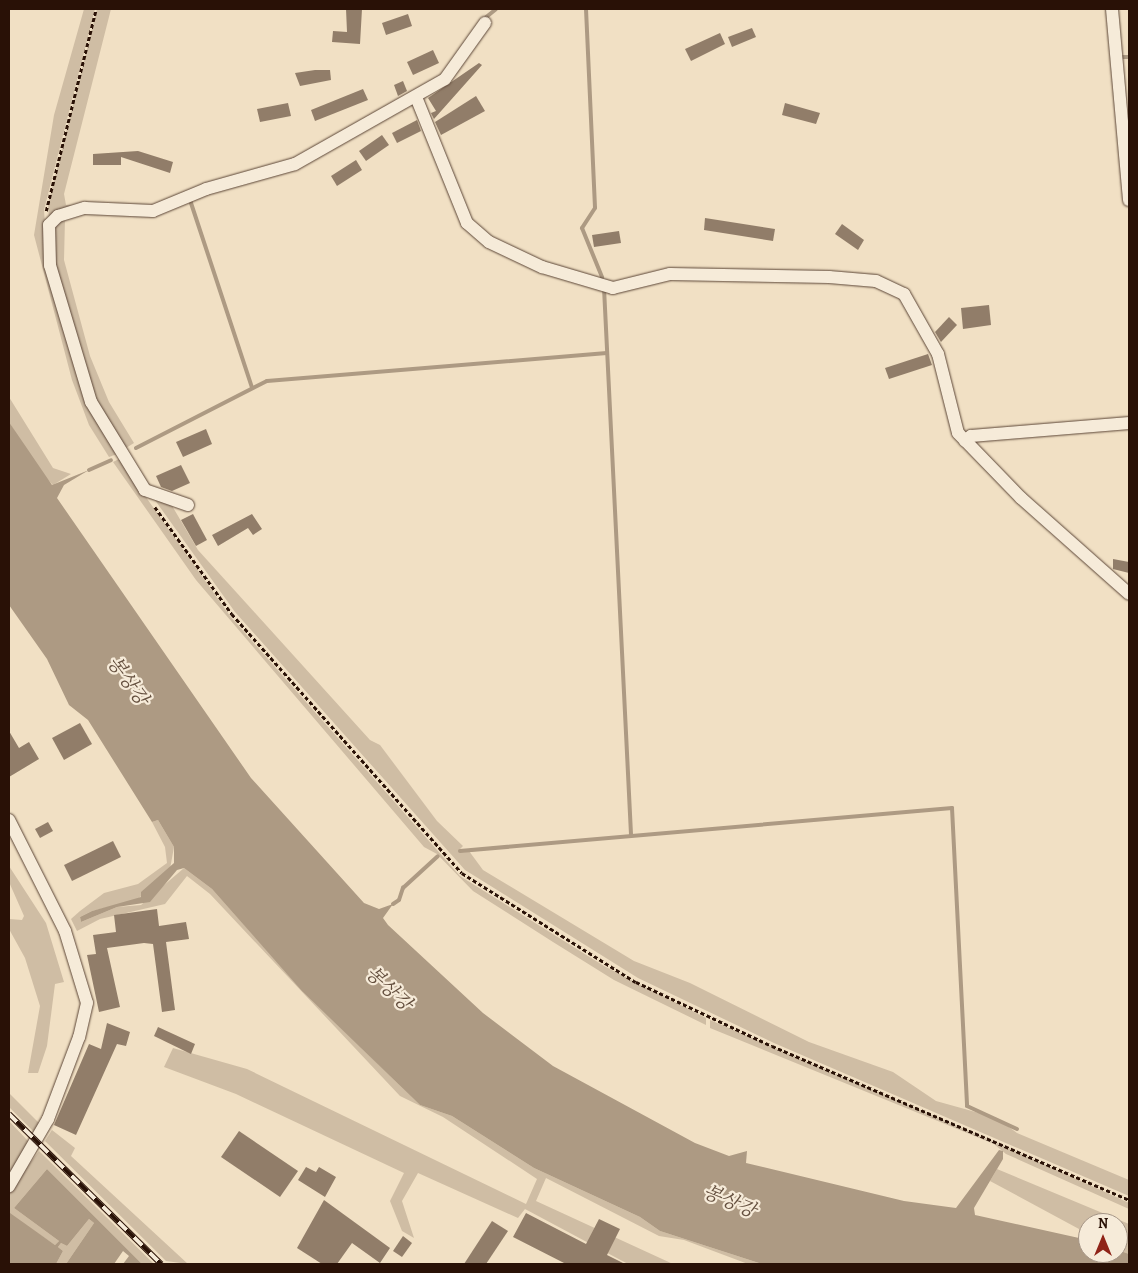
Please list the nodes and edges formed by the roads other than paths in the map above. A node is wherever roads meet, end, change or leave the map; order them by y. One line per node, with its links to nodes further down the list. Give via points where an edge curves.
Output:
1 (1112, 9): 4 (street)
2 (484, 23): 3 (street, via 445,79)
3 (416, 97): 6 (street, via 467,223 489,242 542,267 613,288 670,274 829,277 891,286 913,305 938,354 953,418); 7 (street, via 279,170 206,189 153,211 85,208 58,216 49,225 50,265 80,376 115,447 145,490)
4 (1129, 200)
5 (1129, 423): 6 (street, via 971,436)
6 (965, 441): 8 (street)
7 (188, 505)
8 (1129, 594)
9 (9, 820): 10 (street, via 64,930 87,1003 79,1038 48,1119)
10 (9, 1186)

